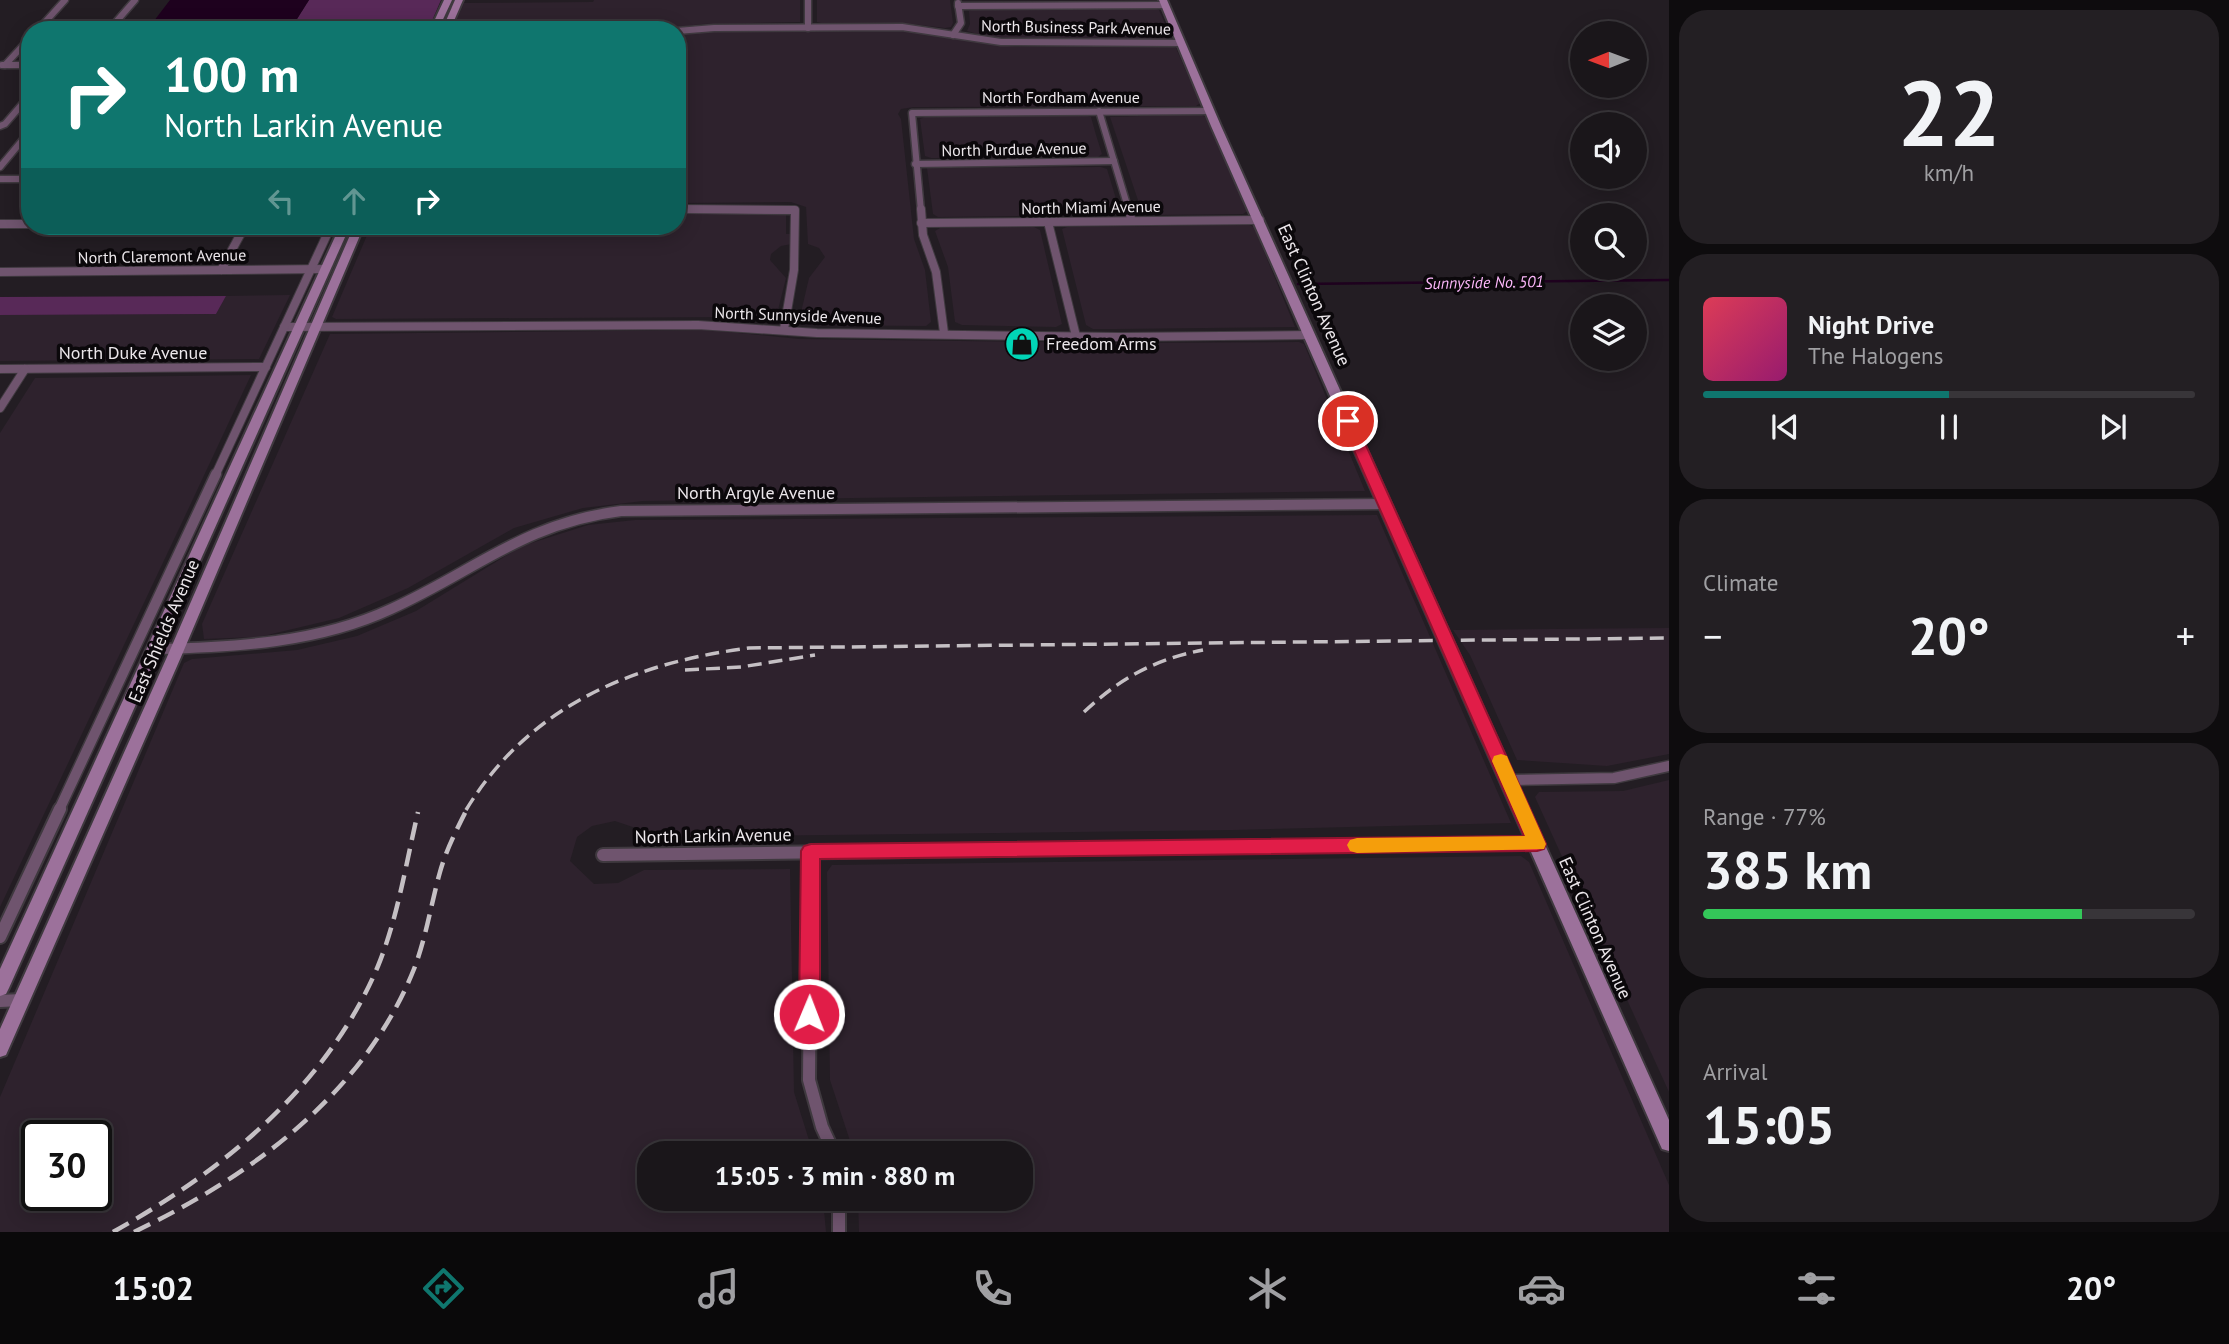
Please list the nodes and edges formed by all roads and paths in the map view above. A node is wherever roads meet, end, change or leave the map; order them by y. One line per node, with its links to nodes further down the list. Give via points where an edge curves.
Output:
1 (65, 0): 9 (street)
2 (135, 0): 10 (street)
3 (448, 0): 11 (main road)
4 (453, 0): 12 (main road)
5 (459, 0): 13 (main road)
6 (808, 0): 14 (street)
7 (958, 3): 8 (street); 16 (street, via 961,23)
8 (1164, 3): 17 (main road, East Clinton Avenue)
9 (46, 21)
10 (117, 21)
11 (438, 21)
12 (445, 21)
13 (450, 21)
14 (808, 27): 15 (street, North Business Park Avenue); 16 (street, North Business Park Avenue, via 902,27)
15 (686, 30)
16 (953, 35): 17 (street, North Business Park Avenue, via 1001,42)
17 (1181, 43): 23 (main road, East Clinton Avenue)
18 (21, 47): 19 (street)
19 (3, 65): 20 (street)
20 (21, 65)
21 (21, 105): 24 (street)
22 (1099, 111): 23 (street, North Fordham Avenue); 27 (street); 28 (street, North Fordham Avenue, via 912,113)
23 (1210, 111): 33 (main road, East Clinton Avenue)
24 (0, 128): 25 (street)
25 (11, 130)
26 (21, 145): 29 (street)
27 (1114, 161): 28 (street, North Purdue Avenue); 34 (street)
28 (915, 164): 36 (street)
29 (0, 167)
30 (0, 179): 31 (street)
31 (21, 179)
32 (686, 209): 49 (street, via 795,210 797,254)
33 (1260, 220): 34 (street, North Miami Avenue); 51 (main road, East Clinton Avenue)
34 (1132, 221): 35 (street, North Miami Avenue)
35 (1048, 222): 36 (street, North Miami Avenue); 52 (street)
36 (921, 223): 50 (street, via 936,272)
37 (0, 224): 38 (street)
38 (21, 224)
39 (240, 235): 45 (street)
40 (327, 235): 43 (street, East Shields Avenue)
41 (341, 235): 44 (main road, East Shields Avenue)
42 (354, 235): 47 (main road, East Shields Avenue)
43 (310, 269): 44 (street, North Claremont Avenue); 45 (street, North Claremont Avenue); 48 (street, East Shields Avenue)
44 (325, 269): 47 (main road, East Shields Avenue)
45 (221, 270): 46 (street, North Claremont Avenue)
46 (0, 272)
47 (308, 326): 48 (street, North Sunnyside Avenue); 49 (street, North Sunnyside Avenue); 58 (main road, East Shields Avenue); 59 (main road, East Shields Avenue)
48 (285, 327): 53 (street, East Shields Avenue)
49 (784, 329): 50 (street, North Sunnyside Avenue)
50 (944, 333): 52 (street, North Sunnyside Avenue)
51 (1311, 335): 52 (street, North Sunnyside Avenue); 57 (main road, East Clinton Avenue)
52 (1076, 336)
53 (266, 367): 55 (street, North Duke Avenue); 65 (street, East Shields Avenue)
54 (0, 369): 55 (street, North Duke Avenue)
55 (25, 369): 56 (street)
56 (0, 408)
57 (1384, 503): 59 (street, North Argyle Avenue, via 649,509 590,515 548,527 390,609 315,636); 61 (main road, East Clinton Avenue)
58 (156, 649): 59 (street, North Argyle Avenue); 66 (main road, East Shields Avenue)
59 (177, 649): 67 (main road, East Shields Avenue)
60 (1669, 766): 61 (street, via 1615,778)
61 (1509, 780): 62 (main road, East Clinton Avenue)
62 (1537, 844): 63 (street, North Larkin Avenue); 71 (main road, East Clinton Avenue)
63 (811, 851): 64 (street, North Larkin Avenue); 70 (street, via 809,1080)
64 (603, 855)
65 (0, 937)
66 (0, 988)
67 (22, 1000): 68 (street); 69 (main road, East Shields Avenue)
68 (0, 1001)
69 (0, 1049)
70 (828, 1141)
71 (1669, 1142)
72 (838, 1211): 73 (street)
73 (839, 1232)

